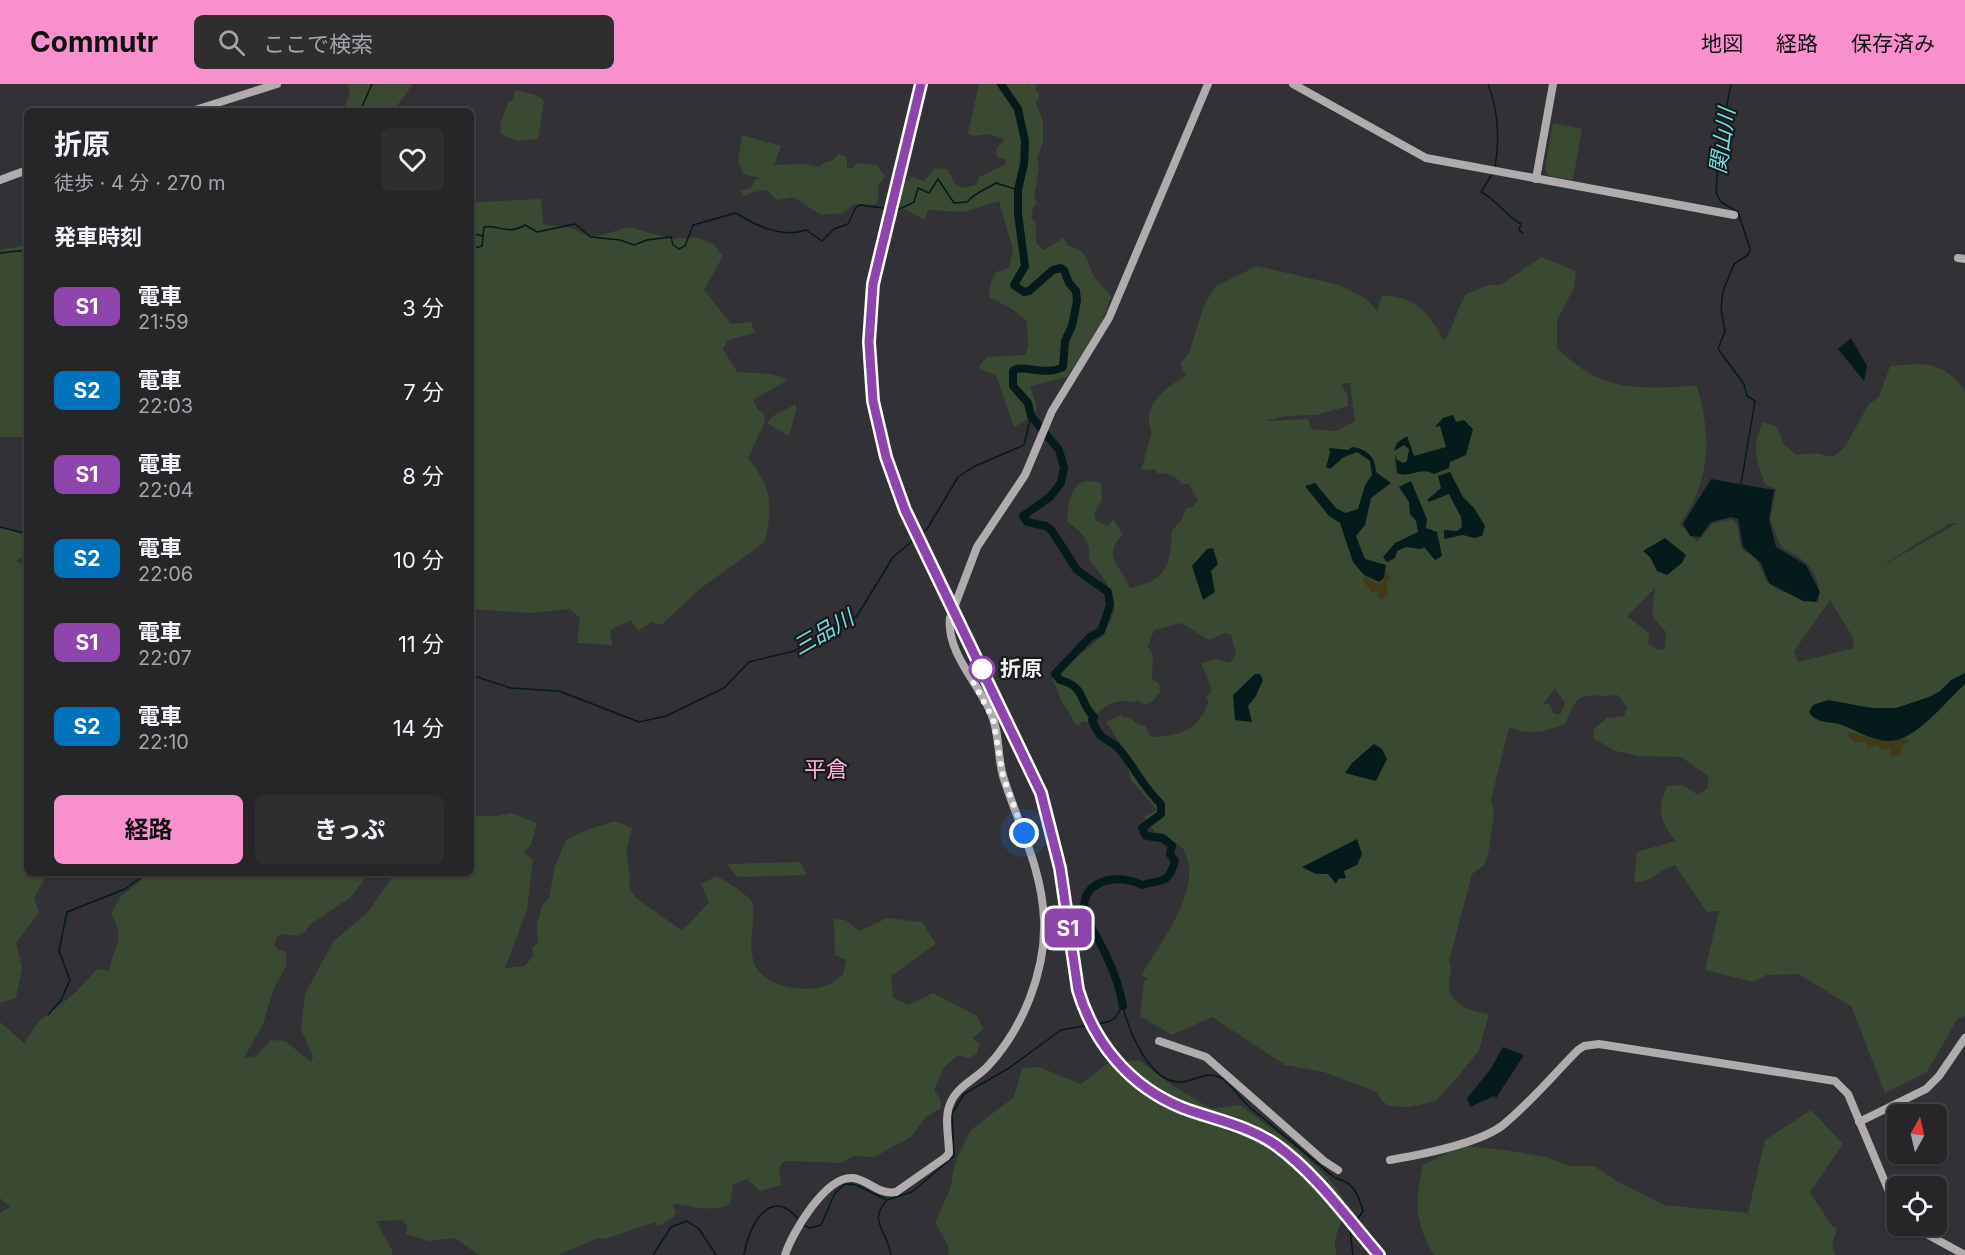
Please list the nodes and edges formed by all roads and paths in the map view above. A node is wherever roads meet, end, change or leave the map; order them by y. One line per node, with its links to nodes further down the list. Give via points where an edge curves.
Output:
1 (277, 84): 5 (street)
2 (1208, 84): 17 (street, via 1109,318 1048,420 1025,476 977,547 949,623 964,666 993,719 1003,776 1030,850 1041,894 1044,929 1032,992 1017,1024 989,1066 958,1090 951,1102 946,1157 896,1192 876,1190 854,1178 838,1181 809,1211 789,1241)
3 (1293, 84): 7 (street, via 1417,154)
4 (1553, 84): 7 (street)
5 (201, 108)
6 (24, 171): 8 (street)
7 (1536, 179): 9 (street)
8 (0, 180)
9 (1734, 215)
10 (1965, 1038): 12 (street, via 1939,1076 1920,1094)
11 (1160, 1041): 14 (street, via 1206,1057)
12 (1859, 1122): 13 (street, via 1843,1087 1824,1078 1593,1044 1578,1050 1502,1126 1435,1151); 15 (street)
13 (1390, 1160)
14 (1338, 1170)
15 (1887, 1187)
16 (1930, 1236): 18 (street)
17 (785, 1255)
18 (1965, 1255)

